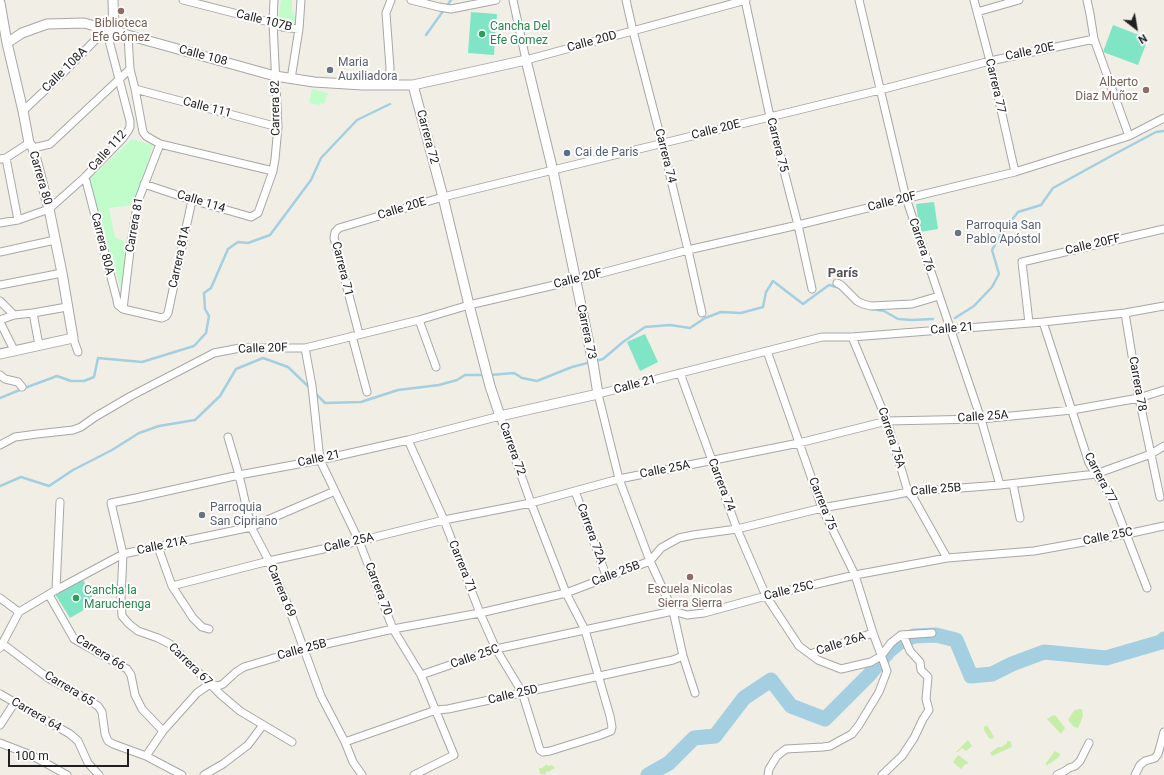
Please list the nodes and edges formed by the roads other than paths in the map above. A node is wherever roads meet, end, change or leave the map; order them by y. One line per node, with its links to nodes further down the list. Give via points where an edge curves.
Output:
1 (113, 0): 19 (street)
2 (183, 0): 17 (street, Calle 107B)
3 (274, 0): 17 (street, Carrera 82)
4 (301, 0): 18 (street, Carrera 82)
5 (391, 0): 30 (street, via 386,13)
6 (411, 0): 7 (street, via 451,9)
7 (496, 0)
8 (513, 0): 24 (street, Carrera 73)
9 (626, 0): 20 (street, Carrera 74)
10 (746, 0): 20 (street, Calle 20D); 35 (street, Carrera 75)
11 (859, 0): 33 (street, Carrera 76)
12 (974, 0): 16 (street, Carrera 77)
13 (1019, 0): 16 (street)
14 (1087, 0): 22 (street)
15 (0, 3): 23 (street, Carrera 80)
16 (978, 12): 25 (street, Carrera 77)
17 (273, 23): 18 (street, Calle 107B); 27 (street, Carrera 82)
18 (299, 29): 29 (street, Carrera 82)
19 (110, 30): 21 (street, Calle 108); 23 (street, Calle 108, via 84,23 47,24 22,33); 28 (street, Calle 112); 34 (street, Calle 108A)
20 (633, 31): 24 (street, Calle 20D); 39 (street, Carrera 74)
21 (128, 36): 26 (street); 27 (street, Calle 108)
22 (1094, 39): 25 (street, Calle 20E); 38 (street)
23 (4, 45): 34 (street, Carrera 80)
24 (526, 60): 31 (street, Calle 20D); 44 (street, Carrera 73)
25 (990, 61): 33 (street, Calle 20E); 45 (street, Carrera 77)
26 (130, 68): 28 (street); 32 (street)
27 (275, 76): 29 (street, Calle 108); 37 (street, Carrera 82)
28 (118, 79): 41 (street, via 50,144); 46 (street, Calle 112, via 130,127 123,138)
29 (291, 79): 30 (street, Calle 108)
30 (389, 85): 31 (street, Calle 108)
31 (413, 85): 48 (street, Carrera 72)
32 (135, 89): 37 (street, Calle 111); 40 (street, Calle 112, via 143,132)
33 (880, 90): 35 (street, Calle 20E); 49 (street, Carrera 76)
34 (23, 111): 41 (street, Carrera 80)
35 (770, 117): 39 (street, Calle 20E); 55 (street, Carrera 75)
36 (1164, 118): 38 (street, Calle 20F)
37 (278, 127): 43 (street, Carrera 82)
38 (1129, 136): 45 (street, Calle 20F)
39 (662, 143): 44 (street, Calle 20E); 59 (street, Carrera 74)
40 (160, 144): 43 (street, Calle 112); 47 (street, Carrera 81)
41 (31, 146): 42 (street); 51 (street, Carrera 80)
42 (3, 158): 53 (street)
43 (273, 171): 52 (street, Carrera 82)
44 (553, 171): 48 (street, Calle 20E); 62 (street, Carrera 73)
45 (1015, 172): 49 (street, Calle 20F)
46 (85, 177): 51 (street, Calle 112); 71 (street, Carrera 80A, via 118,304)
47 (144, 184): 50 (street, Calle 114); 71 (street, Carrera 81, via 138,201 131,242)
48 (443, 197): 56 (street, Calle 20E); 68 (street, Carrera 72)
49 (906, 198): 55 (street, Calle 20F); 66 (street, Carrera 76)
50 (192, 200): 52 (street, Calle 114, via 251,217); 71 (street, Carrera 81A, via 168,313 162,318)
51 (49, 209): 53 (street, Calle 112); 58 (street, Carrera 80)
52 (258, 213)
53 (18, 220): 54 (street, Calle 112)
54 (0, 223)
55 (798, 225): 59 (street, Calle 20F); 65 (street, Carrera 75)
56 (339, 228): 81 (street, Carrera 71, via 334,238)
57 (1164, 229): 79 (street, Calle 20FF, via 1022,262)
58 (55, 240): 60 (street); 61 (street, Carrera 80)
59 (688, 250): 62 (street, Calle 20F); 73 (street, Carrera 74)
60 (0, 252)
61 (62, 273): 64 (street); 70 (street, Carrera 80)
62 (576, 280): 68 (street, Calle 20F); 96 (street, Carrera 73)
63 (837, 283): 66 (street, via 857,301 871,306 912,304)
64 (0, 284)
65 (812, 289)
66 (939, 296): 80 (street, Carrera 76)
67 (0, 301): 75 (street)
68 (469, 305): 76 (street, Calle 20F); 99 (street, Carrera 72)
69 (1164, 306): 74 (street, Calle 21)
70 (67, 307): 72 (street); 83 (street, Carrera 80)
71 (123, 309)
72 (33, 313): 75 (street); 84 (street)
73 (702, 313)
74 (1125, 313): 78 (street, Calle 21); 97 (street, Carrera 78)
75 (14, 315): 77 (street)
76 (419, 320): 81 (street, Calle 20F); 90 (street)
77 (0, 321): 86 (street)
78 (1043, 322): 79 (street, Calle 21); 98 (street, Carrera 77)
79 (1029, 323): 80 (street, Calle 21)
80 (950, 329): 82 (street, Calle 21); 100 (street, Carrera 76)
81 (356, 335): 85 (street, Calle 20F); 95 (street, Carrera 71)
82 (852, 337): 87 (street, Calle 21, via 822,338); 101 (street, Carrera 75A)
83 (73, 338): 84 (street); 88 (street, Carrera 80)
84 (39, 345): 86 (street)
85 (305, 348): 105 (street, Calle 20F, via 240,348 214,354 131,396 81,427 15,437); 108 (street, Carrera 70)
86 (14, 350): 89 (street)
87 (767, 351): 91 (street, Calle 21); 104 (street, Carrera 75)
88 (78, 352)
89 (0, 354)
90 (436, 367)
91 (680, 373): 96 (street, Calle 21); 109 (street, Carrera 74)
92 (0, 375): 93 (street, via 18,382)
93 (22, 387)
94 (1164, 390): 97 (street, Calle 25A)
95 (367, 392)
96 (598, 394): 99 (street, Calle 21); 112 (street, Carrera 73)
97 (1139, 398): 98 (street, Calle 25A); 107 (street, Carrera 78)
98 (1072, 410): 100 (street, Calle 25A); 110 (street, Carrera 77, via 1089,463)
99 (500, 416): 103 (street, Calle 21); 121 (street, Carrera 72)
100 (982, 419): 101 (street, Calle 25A); 114 (street, Carrera 76)
101 (887, 421): 104 (street, Calle 25A); 117 (street, Carrera 75A)
102 (228, 437): 111 (street, Carrera 69)
103 (408, 440): 108 (street, Calle 21); 124 (street, Carrera 71)
104 (800, 443): 109 (street, Calle 25A); 122 (street, Carrera 75)
105 (0, 445)
106 (1164, 446): 107 (street, Calle 25B)
107 (1151, 454): 110 (street, Calle 25B); 118 (street, Carrera 78)
108 (320, 460): 111 (street, Calle 21); 115 (street, Carrera 70)
109 (712, 460): 112 (street, Calle 25A); 127 (street, Carrera 74)
110 (1096, 474): 113 (street, Calle 25B); 128 (street, Carrera 77, via 1112,498)
111 (240, 475): 120 (street, Calle 21); 126 (street, Carrera 69)
112 (619, 479): 116 (street, Calle 25A); 134 (street, Carrera 73)
113 (1013, 484): 114 (street, Calle 25B); 123 (street)
114 (1000, 485): 117 (street, Calle 25B)
115 (335, 491): 126 (street, Calle 21A); 129 (street, Carrera 70)
116 (575, 491): 121 (street, Calle 25A); 136 (street, Carrera 72A)
117 (908, 492): 122 (street, Calle 25B); 132 (street, Carrera 75A)
118 (1160, 497)
119 (60, 502): 139 (street)
120 (111, 503): 131 (street, Carrera 67)
121 (531, 503): 124 (street, Calle 25A); 140 (street, Carrera 72)
122 (822, 508): 127 (street, Calle 25B); 135 (street, Carrera 75)
123 (1020, 518)
124 (444, 520): 129 (street, Calle 25A); 146 (street, Carrera 71)
125 (1164, 526): 128 (street, Calle 25C)
126 (251, 527): 130 (street, Calle 21A); 133 (street, Carrera 69)
127 (738, 529): 134 (street, Calle 25B, via 679,538 661,548); 142 (street, Carrera 74)
128 (1127, 534): 132 (street, Calle 25C, via 1034,551); 138 (street, Carrera 77)
129 (360, 541): 133 (street, Calle 25A); 148 (street, Carrera 70)
130 (158, 548): 131 (street, Calle 21A); 137 (street)
131 (123, 554): 139 (street, Calle 21A); 161 (street, Carrera 67, via 122,616 138,631 170,644)
132 (947, 558): 135 (street, Calle 25C)
133 (269, 561): 137 (street, Calle 25A); 154 (street, Carrera 69)
134 (650, 561): 136 (street, Calle 25B); 144 (street, Carrera 73)
135 (855, 575): 142 (street, Calle 25C); 150 (street, Carrera 75)
136 (607, 578): 140 (street, Calle 25B)
137 (172, 586): 147 (street, via 193,618)
138 (1147, 588)
139 (56, 590): 141 (street, Calle 21A)
140 (566, 592): 146 (street, Calle 25B); 149 (street, Carrera 72)
141 (49, 595): 145 (street, Calle 21A); 169 (street, Carrera 66, via 74,639 127,669 142,709)
142 (766, 596): 144 (street, Calle 25C, via 704,614 687,615); 156 (street, Carrera 74, via 799,646)
143 (0, 598): 145 (street)
144 (673, 611): 149 (street, Calle 25C); 157 (street, Carrera 73)
145 (19, 612): 153 (street)
146 (480, 612): 148 (street, Calle 25B); 155 (street, Carrera 71)
147 (209, 629)
148 (393, 629): 154 (street, Calle 25B); 159 (street, Carrera 70)
149 (585, 630): 155 (street, Calle 25C); 160 (street, Carrera 72)
150 (873, 633): 156 (street, Calle 26A); 158 (street, Carrera 75)
151 (932, 633): 152 (street)
152 (905, 638): 158 (street, via 901,635); 184 (street, via 910,651 920,662 921,670 928,677 926,699 929,710 902,756)
153 (2, 646): 176 (street, Carrera 65, via 48,678 98,706 102,712 108,741)
154 (304, 649): 161 (street, Calle 25B, via 244,666 223,684); 173 (street, Carrera 69, via 321,696)
155 (496, 649): 159 (street, Calle 25C); 162 (street, Carrera 71)
156 (810, 654): 158 (street, Carrera 74, via 841,669 871,662)
157 (683, 656): 160 (street, Calle 25D); 164 (street, Carrera 73)
158 (881, 656): 183 (street, Carrera 75, via 887,671 879,692 852,734 830,746 786,749 777,756)
159 (421, 676): 166 (street, Carrera 70)
160 (599, 676): 162 (street, Calle 25D); 175 (street, Carrera 72, via 610,716 611,731 550,751 543,752)
161 (210, 684): 168 (street, Carrera 67, via 240,711); 169 (street, Calle 25B, via 197,693)
162 (522, 692): 166 (street, Calle 25D); 175 (street, Carrera 71)
163 (0, 694): 165 (street, Carrera 64)
164 (695, 694)
165 (15, 702): 167 (street); 178 (street, Carrera 64, via 70,734 78,741 88,763)
166 (436, 710): 173 (street, Calle 25D); 182 (street, Carrera 70, via 454,755)
167 (0, 725)
168 (263, 725): 172 (street, Carrera 67); 180 (street, via 248,745)
169 (163, 731): 176 (street, Calle 25B)
170 (1164, 732): 186 (street, via 1158,754 1140,765)
171 (0, 742): 177 (street)
172 (292, 742)
173 (345, 742): 181 (street, Carrera 69, via 353,762)
174 (1089, 743): 185 (street, via 1075,766)
175 (538, 748)
176 (146, 756): 179 (street, Carrera 65)
177 (67, 775)
178 (99, 775)
179 (182, 775)
180 (204, 775)
181 (362, 775)
182 (414, 775)
183 (768, 775)
184 (882, 775)
185 (1057, 775)
186 (1135, 775)

